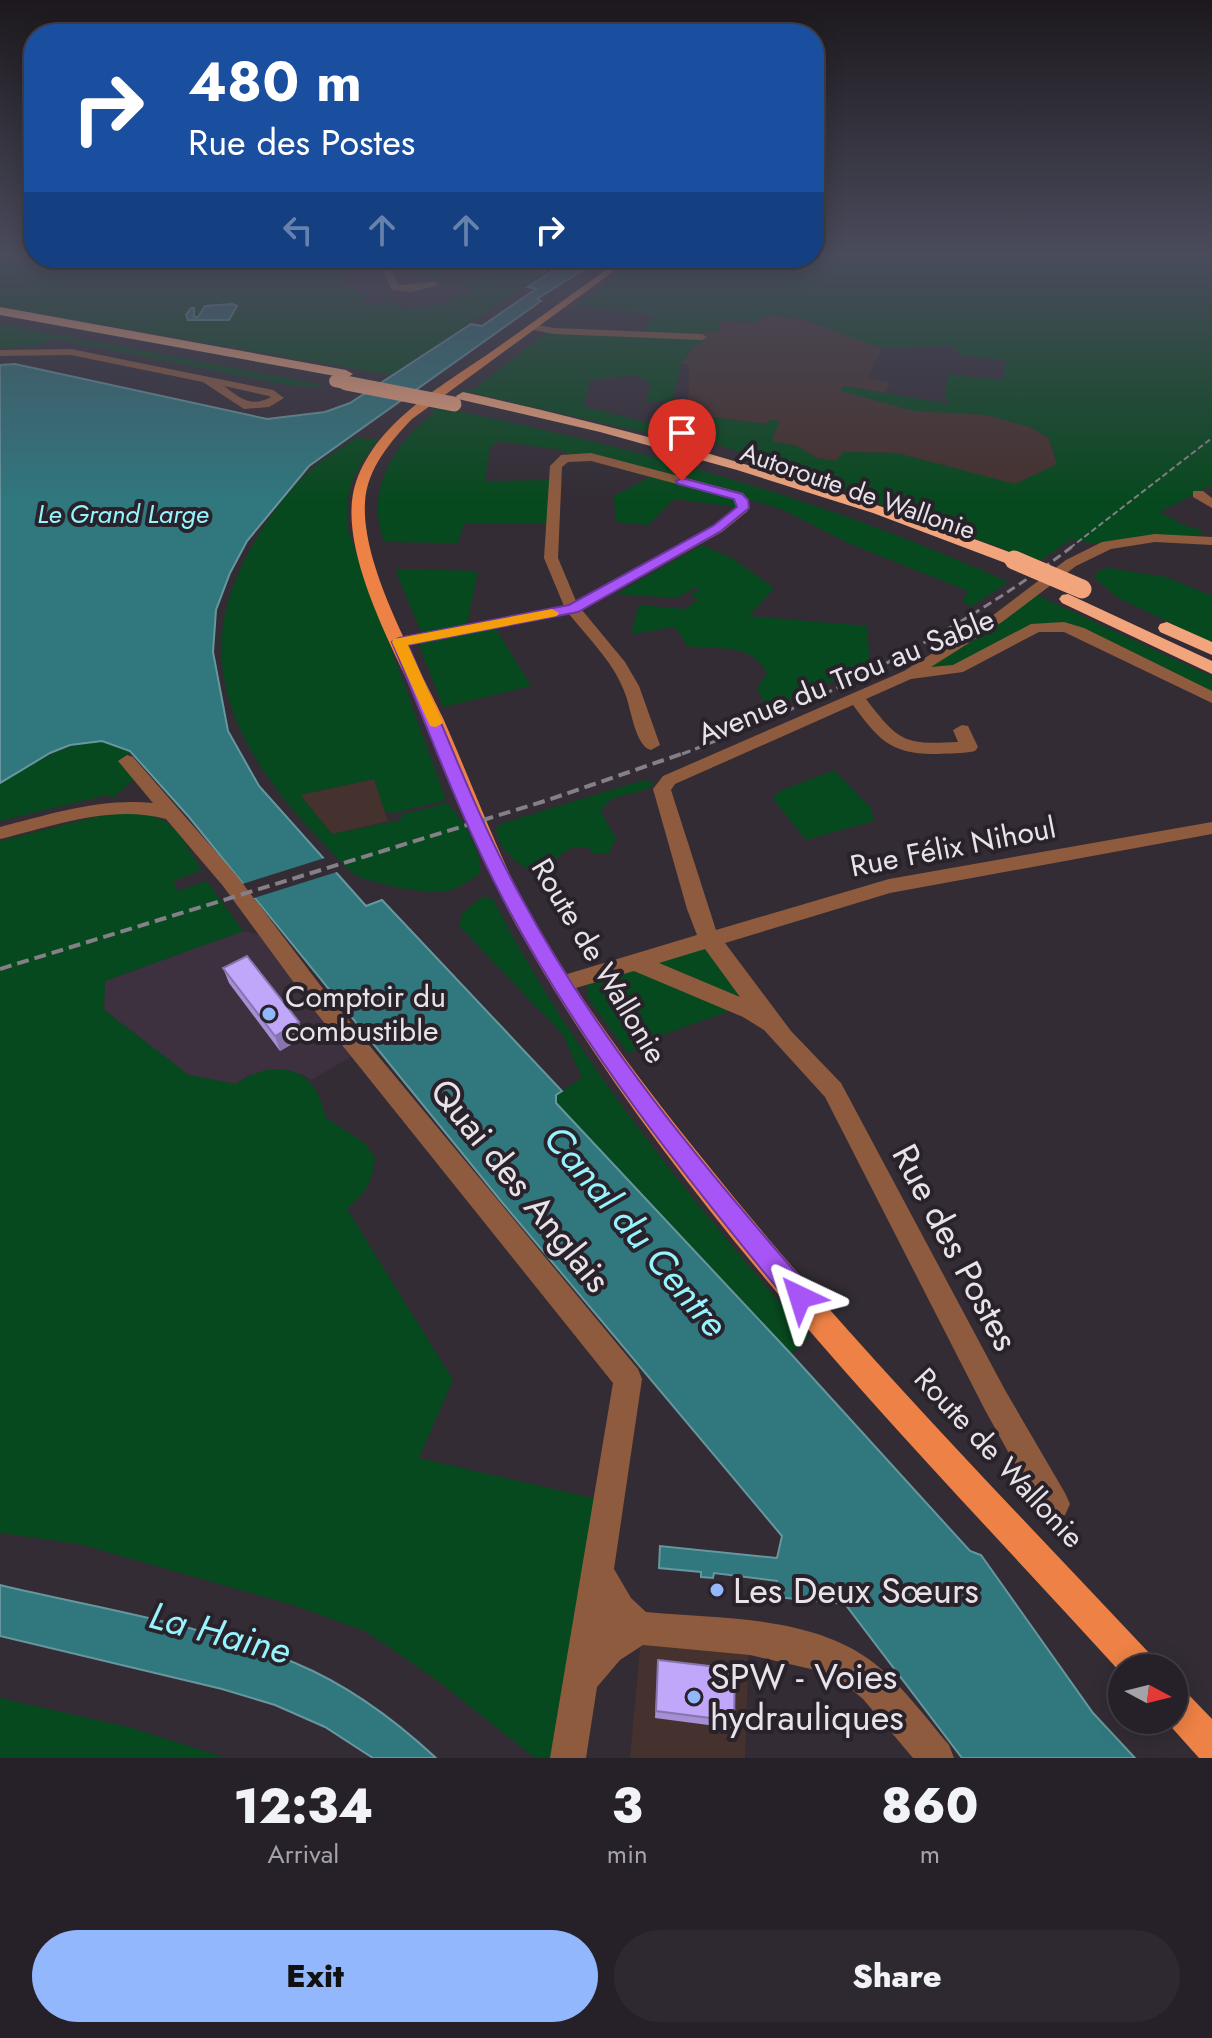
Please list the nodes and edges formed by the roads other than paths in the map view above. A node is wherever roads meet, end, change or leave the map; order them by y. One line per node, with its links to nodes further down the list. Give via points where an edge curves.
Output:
1 (102, 337): 5 (highway, Autoroute de Wallonie)
2 (134, 337): 5 (highway, Autoroute de Wallonie)
3 (518, 337): 12 (main road, Route de Wallonie, via 408,417 366,473 357,505 361,540)
4 (0, 353): 6 (street, via 71,352)
5 (340, 377): 10 (highway, Autoroute de Wallonie, bridge, via 458,400 699,464 1007,565)
6 (207, 379): 6 (street, via 266,391 278,398 244,406)
7 (1198, 494): 8 (street)
8 (1212, 504)
9 (1212, 541): 15 (street, via 1143,538 1107,545 1071,563 997,619)
10 (1075, 594): 13 (highway, Autoroute de Wallonie); 14 (highway, Autoroute de Wallonie)
11 (573, 609): 11 (street, via 717,529 741,511 742,500 591,457 565,458 555,470 551,558); 12 (street); 19 (street, via 619,665)
12 (399, 642): 27 (main road, Route de Wallonie, via 507,888)
13 (1212, 649)
14 (1212, 668)
15 (907, 675): 16 (street, Avenue du Trou au Sable); 17 (street, Avenue du Trou au Sable, via 957,669 1036,627 1064,627)
16 (855, 697): 18 (street, via 894,744 907,749 969,747); 22 (street, Avenue du Trou au Sable, via 669,780 662,789)
17 (1212, 698)
18 (962, 730)
19 (651, 745)
20 (103, 809): 21 (street, via 133,805); 21 (street, Quai des Anglais, via 134,788 133,768); 24 (street)
21 (174, 815): 30 (street, Quai des Anglais, via 628,1379)
22 (669, 818): 25 (street, Rue des Postes)
23 (1212, 828): 25 (street, Rue Félix Nihoul, via 889,886)
24 (0, 833)
25 (709, 938): 26 (street); 28 (street, Rue des Postes)
26 (633, 961): 27 (street); 28 (street, Rue des Postes, via 751,1011)
27 (562, 984): 32 (main road, Route de Wallonie, via 631,1089 753,1243)
28 (780, 1034): 29 (street, Rue des Postes, via 833,1090)
29 (1054, 1504)
30 (598, 1569): 31 (street, via 623,1618); 33 (street, Quai des Anglais)
31 (642, 1628): 33 (street, via 593,1660); 37 (street, via 789,1645 826,1655 869,1682)
32 (1127, 1654)
33 (580, 1682): 36 (street, Quai des Anglais)
34 (1188, 1719): 35 (main road)
35 (1212, 1745)
36 (568, 1758)
37 (936, 1758)

